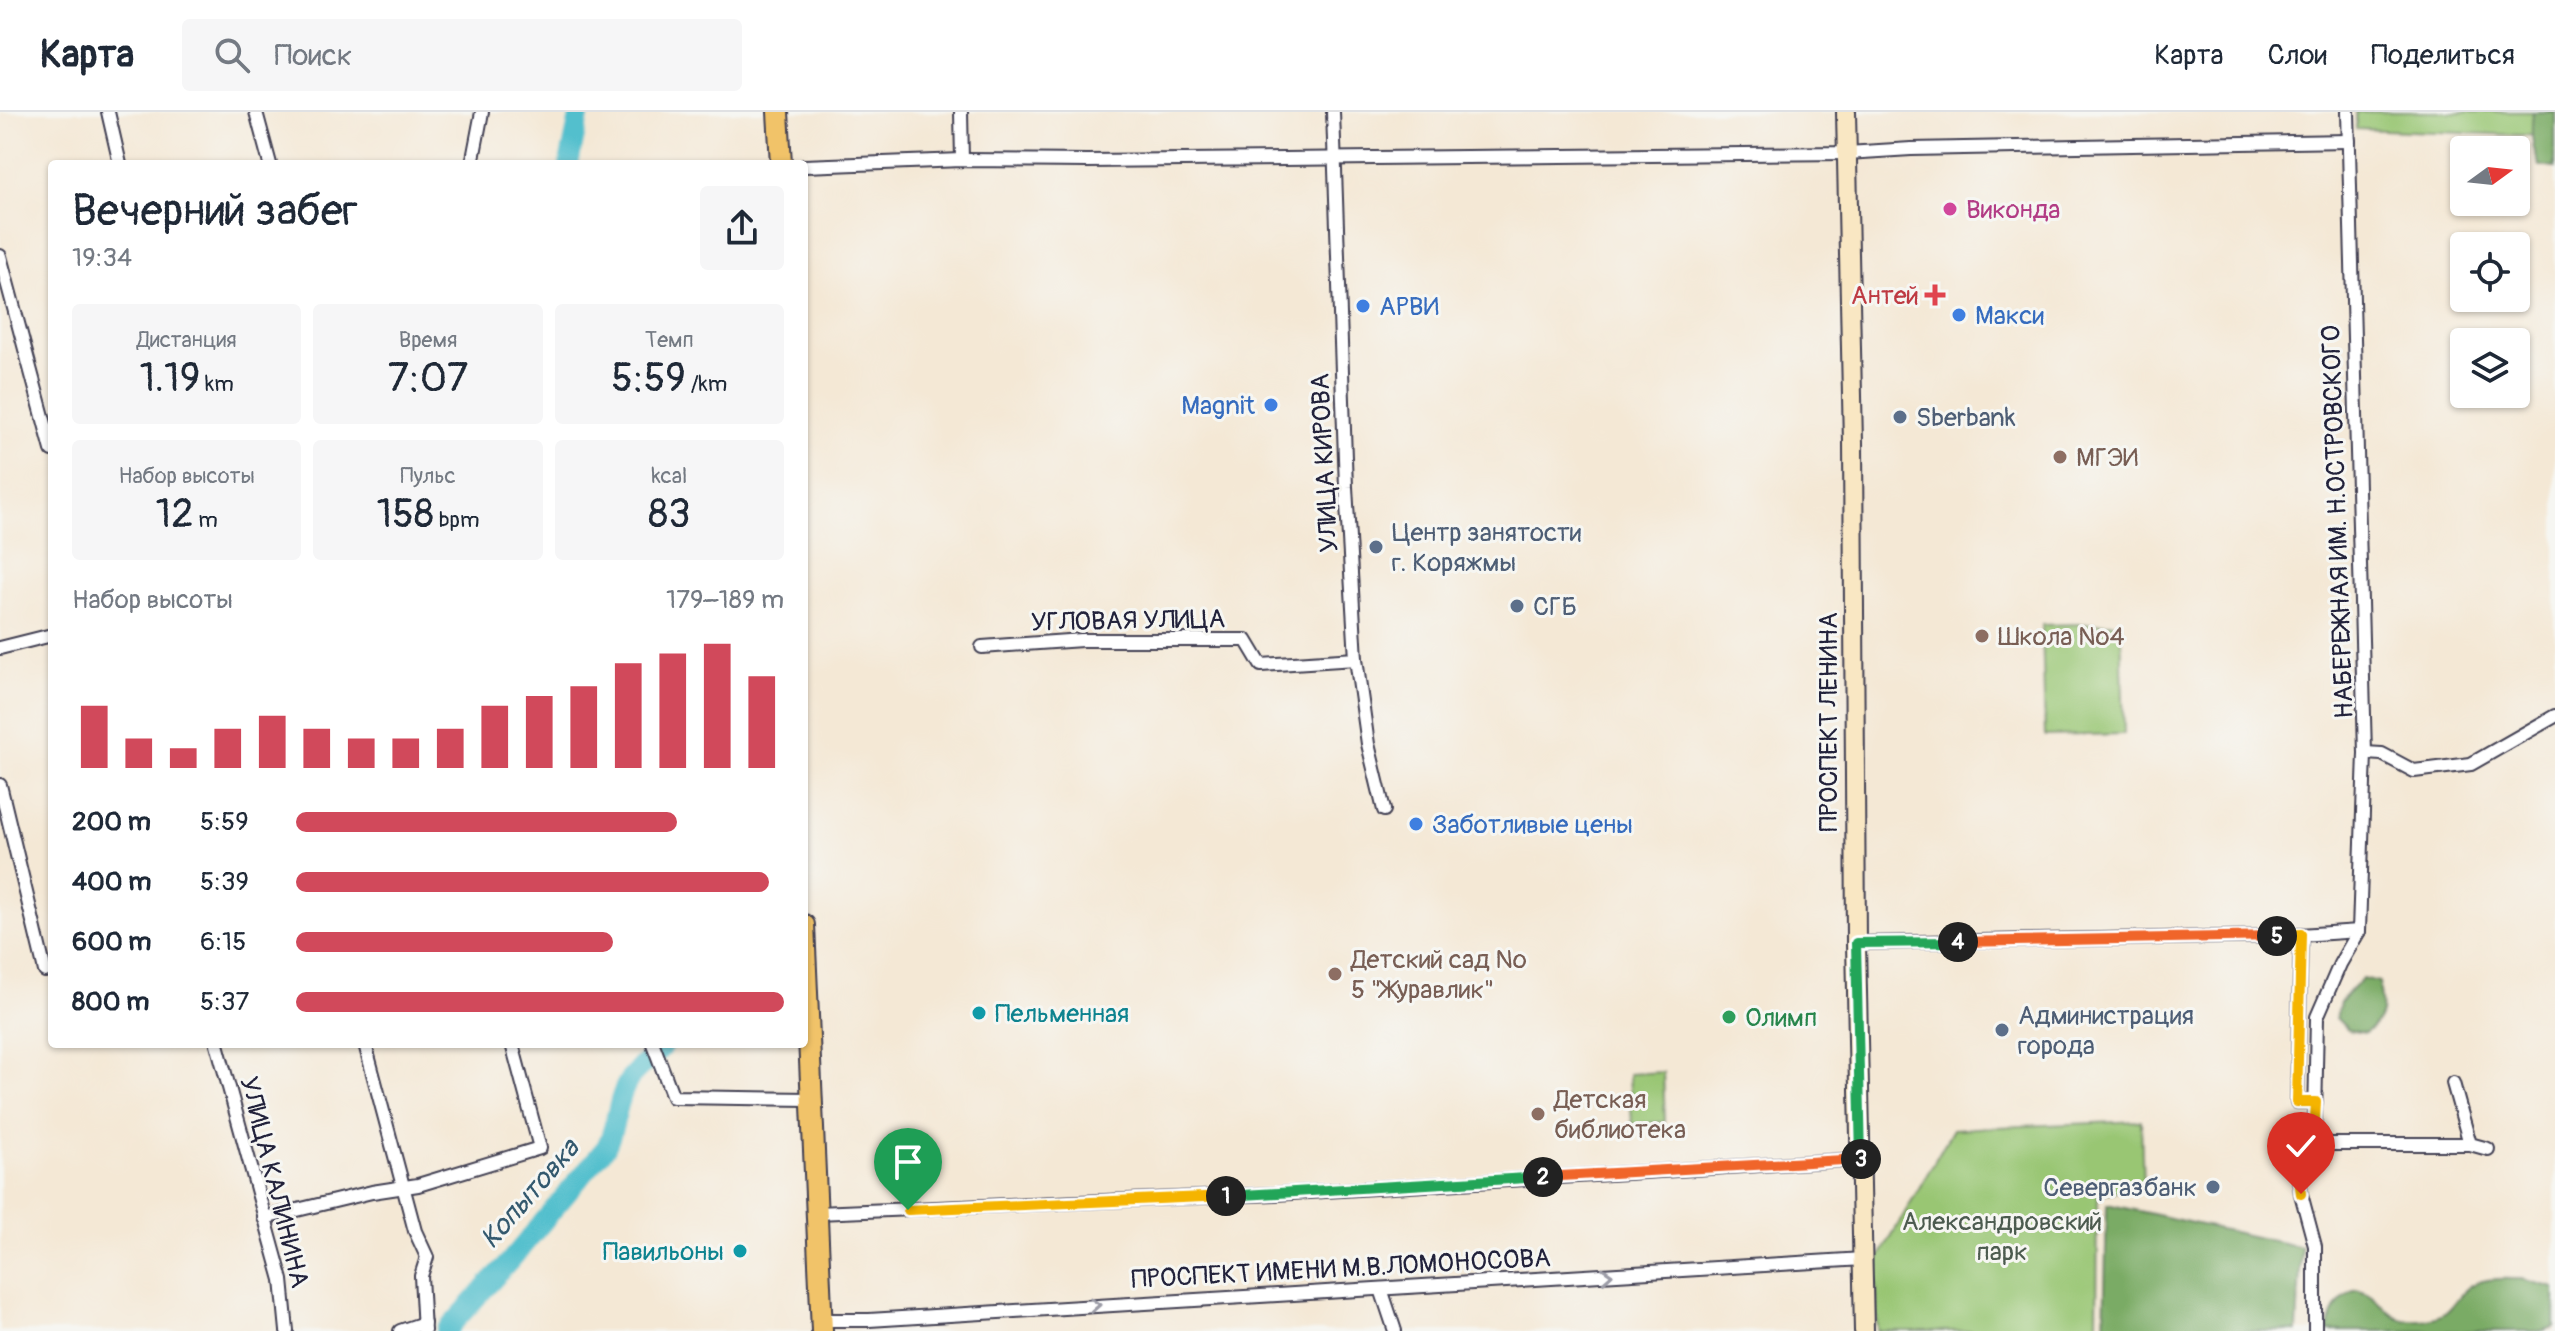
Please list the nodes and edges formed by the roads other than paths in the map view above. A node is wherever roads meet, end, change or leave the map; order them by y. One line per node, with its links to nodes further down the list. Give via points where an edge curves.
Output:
1 (108, 112): 12 (street)
2 (256, 112): 13 (street)
3 (482, 112): 14 (street)
4 (778, 112): 15 (main road)
5 (961, 112): 16 (street)
6 (1333, 112): 11 (street, УЛИЦА КИРОВА)
7 (1846, 112): 10 (street, ПРОСПЕКТ ЛЕНИНА)
8 (2348, 112): 9 (street, НАБЕРЕЖНАЯ ИМ. Н.ОСТРОВСКОГО)
9 (2349, 141): 10 (street); 25 (street, НАБЕРЕЖНАЯ ИМ. Н.ОСТРОВСКОГО)
10 (1847, 153): 11 (street); 30 (street, ПРОСПЕКТ ЛЕНИНА)
11 (1334, 158): 16 (street); 23 (street, УЛИЦА КИРОВА)
12 (119, 160)
13 (269, 160)
14 (473, 160)
15 (781, 160)
16 (962, 160): 17 (street)
17 (808, 166)
18 (0, 256): 19 (street)
19 (48, 435)
20 (48, 636): 22 (street)
21 (982, 647): 23 (street, УГЛОВАЯ УЛИЦА, via 1082,640 1246,640 1261,665)
22 (0, 648)
23 (1356, 659): 27 (street, УЛИЦА КИРОВА)
24 (2555, 716): 25 (street, via 2471,764 2414,771 2382,754)
25 (2365, 753): 28 (street, НАБЕРЕЖНАЯ ИМ. Н.ОСТРОВСКОГО)
26 (0, 785): 31 (street)
27 (1384, 810)
28 (2359, 931): 29 (street); 39 (street, via 2317,1017)
29 (2301, 934): 30 (street); 39 (street, via 2297,1102)
30 (1856, 943): 43 (street, ПРОСПЕКТ ЛЕНИНА)
31 (45, 971)
32 (808, 1041): 38 (main road)
33 (218, 1048): 46 (street, УЛИЦА КАЛИНИНА)
34 (366, 1048): 44 (street)
35 (513, 1048): 44 (street, via 540,1148)
36 (654, 1048): 38 (street, via 673,1097)
37 (2453, 1083): 41 (street)
38 (810, 1099): 45 (main road)
39 (2316, 1102): 40 (street)
40 (2308, 1129): 41 (street, via 2329,1144); 55 (street, via 2296,1154 2315,1246)
41 (2470, 1144): 42 (street)
42 (2488, 1149)
43 (1861, 1159): 45 (street, via 1275,1194); 47 (street, ПРОСПЕКТ ЛЕНИНА)
44 (403, 1187): 46 (street); 50 (street, via 427,1257 421,1276)
45 (817, 1213): 49 (main road)
46 (264, 1218): 51 (street, УЛИЦА КАЛИНИНА, via 282,1280)
47 (1863, 1259): 48 (street, ПРОСПЕКТ ИМЕНИ М.В.ЛОМОНОСОВА, one-way to 47); 54 (street, ПРОСПЕКТ ЛЕНИНА)
48 (1381, 1289): 49 (street, ПРОСПЕКТ ИМЕНИ М.В.ЛОМОНОСОВА, one-way to 48); 53 (street)
49 (822, 1326)
50 (424, 1327): 52 (street)
51 (287, 1330)
52 (400, 1331)
53 (1395, 1331)
54 (1864, 1331)
55 (2315, 1331)

